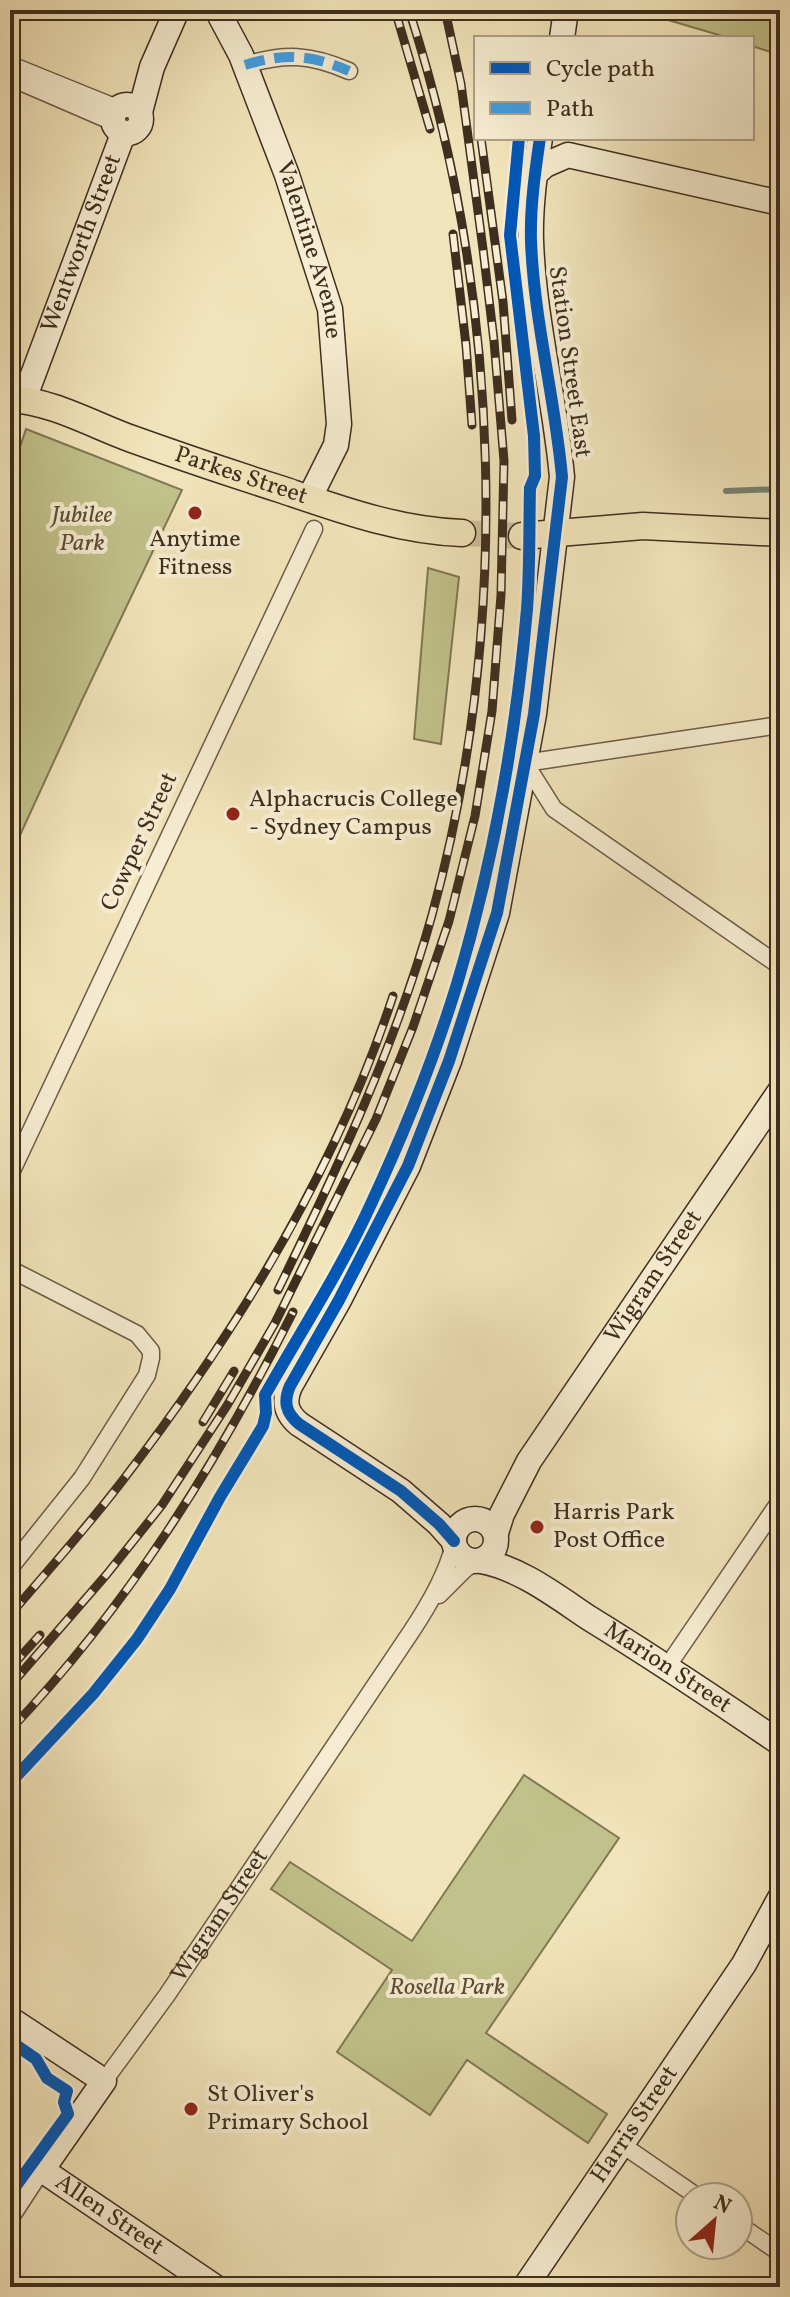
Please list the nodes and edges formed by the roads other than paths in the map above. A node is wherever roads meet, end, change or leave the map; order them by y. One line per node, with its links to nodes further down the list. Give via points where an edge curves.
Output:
1 (163, 10): 8 (street, Wentworth Street)
2 (177, 10): 8 (street, Wentworth Street)
3 (217, 10): 6 (street, Valentine Avenue)
4 (566, 10): 5 (street)
5 (562, 36)
6 (245, 65): 7 (street, via 298,56); 13 (street, Valentine Avenue, via 330,309 339,424 336,445)
7 (349, 71)
8 (123, 116): 8 (street, via 25,84 11,65); 12 (street, Wentworth Street)
9 (540, 140): 10 (street, Station Street East)
10 (534, 175): 11 (street, via 568,155); 16 (street, Station Street East, via 533,269 562,477)
11 (780, 203)
12 (15, 396): 13 (main road, Parkes Street)
13 (309, 499): 15 (main road, Parkes Street, via 402,526)
14 (314, 529): 23 (street, Cowper Street)
15 (462, 533)
16 (556, 533): 17 (main road, via 643,526); 18 (main road); 20 (street, Station Street East)
17 (780, 533)
18 (522, 536)
19 (780, 725): 20 (street)
20 (525, 763): 21 (street, via 554,809); 27 (street, Station Street East, via 497,913 449,1061 408,1166 290,1386 286,1406 299,1424 437,1521)
21 (780, 966)
22 (780, 1091): 25 (street, Wigram Street)
23 (10, 1175)
24 (10, 1269): 29 (street, via 129,1330 151,1351 147,1375 93,1462)
25 (529, 1461): 27 (street, Wigram Street); 28 (street, Wigram Street)
26 (780, 1501): 31 (street)
27 (462, 1531): 28 (street, via 462,1557); 28 (street, via 488,1523); 30 (street, Wigram Street)
28 (487, 1549): 30 (street, Wigram Street); 31 (street, Marion Street, via 510,1570)
29 (10, 1568)
30 (427, 1608): 37 (street, Wigram Street)
31 (667, 1667): 32 (street, Marion Street)
32 (780, 1743)
33 (780, 1898): 35 (street, Harris Street)
34 (780, 1921): 35 (street, Harris Street)
35 (744, 1964): 38 (street, Harris Street)
36 (10, 2019): 37 (street)
37 (104, 2081): 39 (street, Wigram Street)
38 (621, 2144): 40 (street); 45 (street, Harris Street)
39 (42, 2170): 41 (street, Wigram Street); 44 (street, Allen Street)
40 (675, 2181)
41 (10, 2219)
42 (754, 2235): 43 (street)
43 (780, 2253)
44 (215, 2287)
45 (525, 2287)

